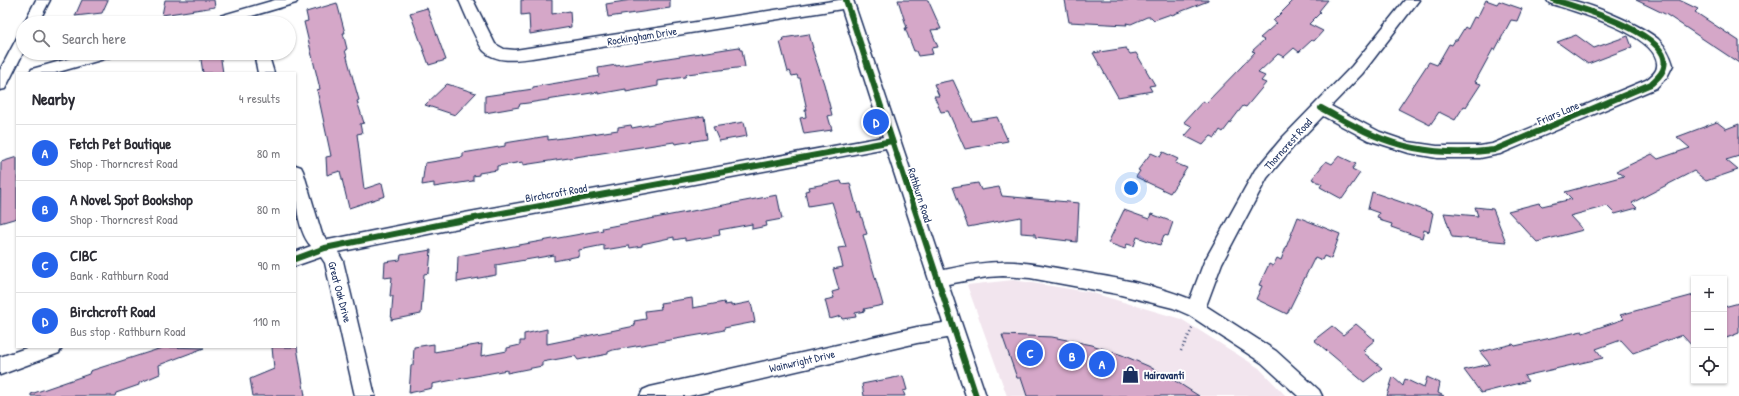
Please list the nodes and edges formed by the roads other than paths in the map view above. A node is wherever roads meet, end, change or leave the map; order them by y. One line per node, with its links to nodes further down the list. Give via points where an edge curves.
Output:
1 (42, 0): 8 (street)
2 (291, 0): 7 (street)
3 (466, 0): 6 (street, Rockingham Drive, via 489,47 501,54 509,55)
4 (1412, 0): 17 (street, Thorncrest Road, via 1370,55)
5 (1554, 0): 17 (street, Friars Lane, via 1604,17 1644,36 1657,46 1664,56 1663,72 1651,84 1494,150 1472,154 1427,151 1382,140)
6 (847, 2): 18 (street, Rathburn Road)
7 (250, 12): 9 (street)
8 (34, 16)
9 (236, 16)
10 (16, 53): 16 (street)
11 (82, 60): 13 (street)
12 (263, 60): 14 (street)
13 (40, 72)
14 (266, 72)
15 (16, 79): 16 (street)
16 (0, 84)
17 (1321, 108): 23 (street, Thorncrest Road, via 1262,174 1213,262)
18 (892, 142): 20 (street, Birchcroft Road); 22 (street, Rathburn Road)
19 (296, 174): 20 (street, Great Oak Drive, via 314,237)
20 (325, 248): 21 (street, Birchcroft Road); 27 (street, Great Oak Drive, via 334,261)
21 (296, 259)
22 (937, 278): 23 (street, via 987,270 1030,271 1117,286 1176,301); 24 (street, Rathburn Road)
23 (1199, 311): 30 (street, via 1269,357)
24 (954, 329): 28 (street, Wainwright Drive, via 917,335); 29 (street, Rathburn Road)
25 (49, 348): 26 (street)
26 (0, 366)
27 (365, 396)
28 (650, 396)
29 (976, 396)
30 (1312, 396)

